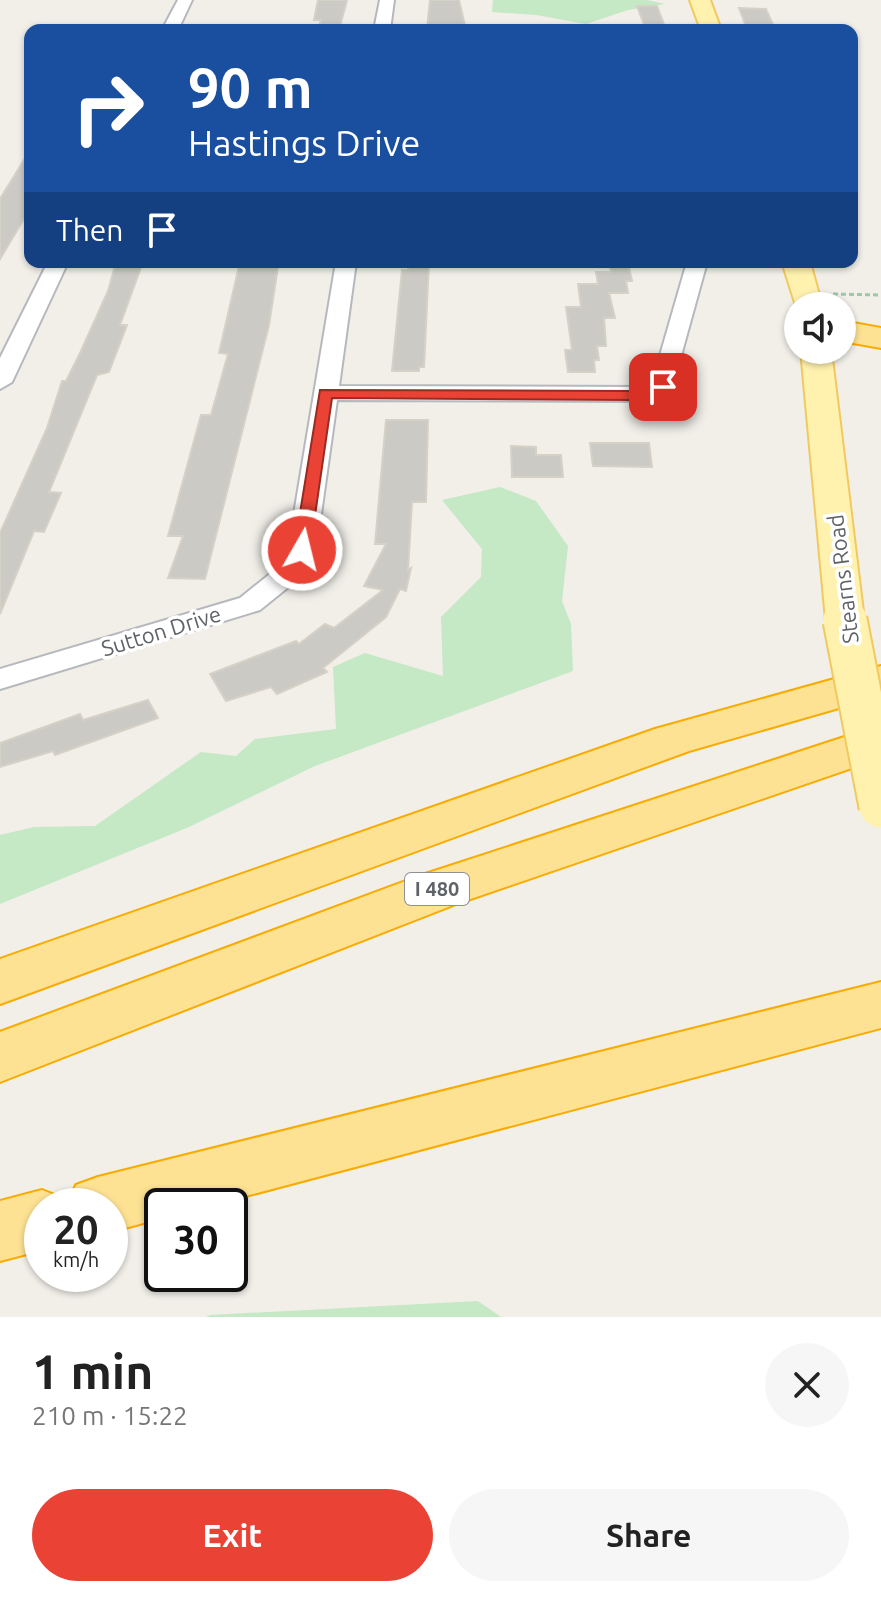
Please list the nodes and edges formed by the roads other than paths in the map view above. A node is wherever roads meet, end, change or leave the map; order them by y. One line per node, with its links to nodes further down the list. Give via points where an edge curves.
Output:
1 (185, 0): 4 (street)
2 (387, 0): 5 (street)
3 (700, 0): 6 (main road)
4 (173, 24)
5 (383, 24)
6 (709, 24)
7 (55, 268): 17 (street)
8 (345, 268): 18 (street)
9 (695, 268): 18 (street, via 663,387 650,394)
10 (800, 268): 11 (main road)
11 (817, 292)
12 (856, 315): 13 (highway)
13 (881, 322)
14 (856, 334): 15 (highway)
15 (881, 338)
16 (818, 364): 22 (main road, Stearns Road, bridge, via 845,620)
17 (0, 382)
18 (325, 393): 19 (street, Sutton Drive, via 302,550 281,579 250,604)
19 (0, 679)
20 (881, 681): 23 (highway, via 672,740)
21 (881, 741): 25 (highway, I 480, via 478,874)
22 (881, 806)
23 (0, 982)
24 (881, 1005): 26 (highway)
25 (0, 1057)
26 (128, 1198)
27 (24, 1225): 28 (highway)
28 (0, 1231)

